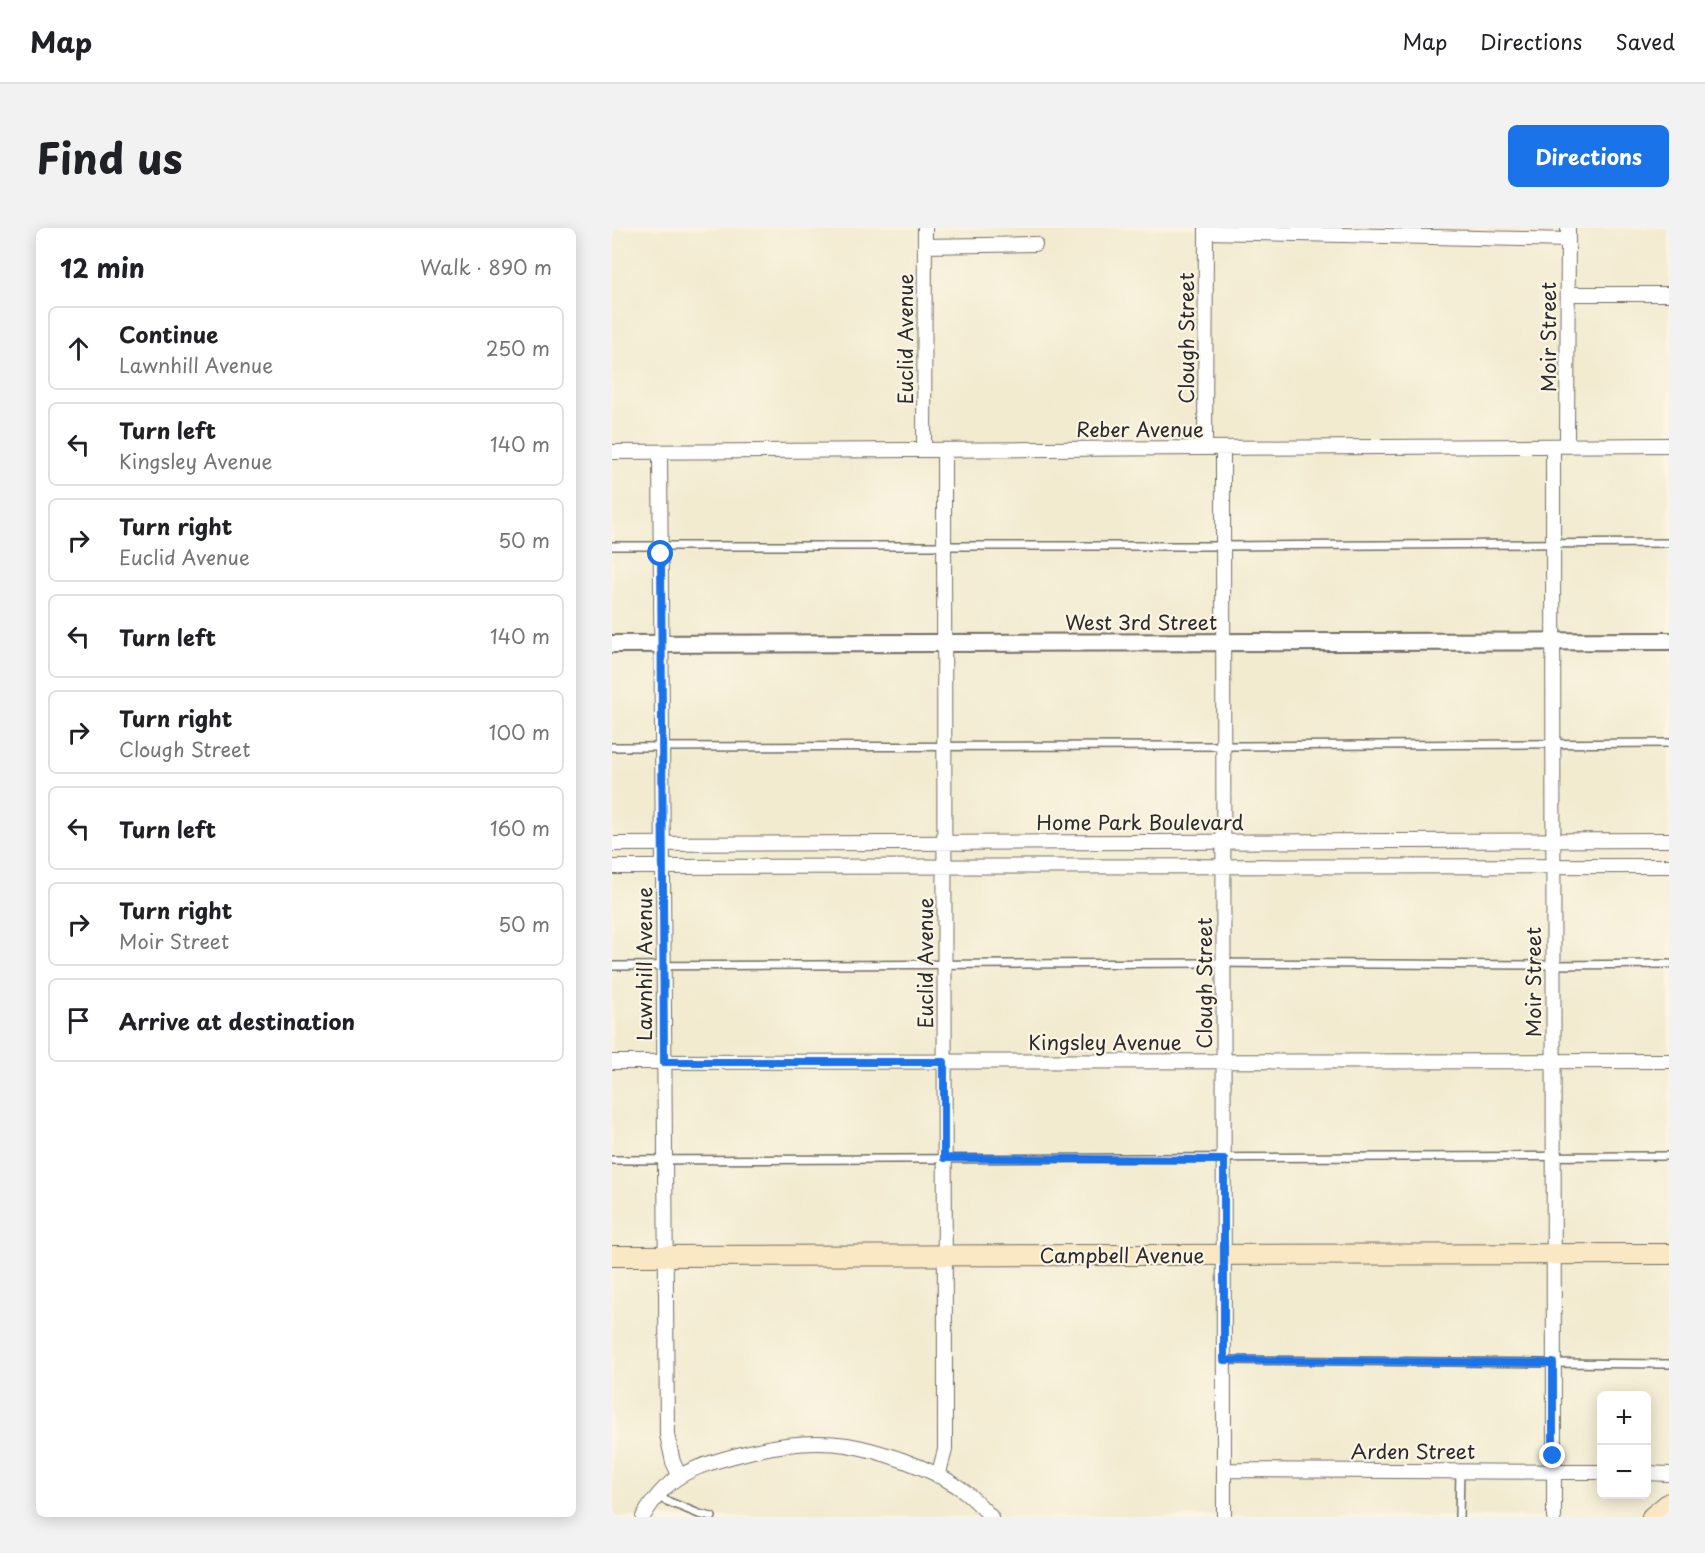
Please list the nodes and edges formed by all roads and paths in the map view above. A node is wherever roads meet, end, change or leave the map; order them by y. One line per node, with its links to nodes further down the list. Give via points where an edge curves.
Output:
1 (925, 228): 5 (street, Euclid Avenue)
2 (1206, 230): 3 (street); 10 (street, Clough Street)
3 (1568, 234): 6 (street, Moir Street)
4 (1035, 244): 5 (street)
5 (925, 246): 12 (street, Euclid Avenue)
6 (1568, 294): 7 (street); 9 (street, Moir Street)
7 (1669, 294)
8 (1669, 445): 9 (street, Reber Avenue)
9 (1560, 446): 11 (street, Reber Avenue); 17 (street, Moir Street)
10 (1205, 448): 11 (street, Reber Avenue); 13 (street, Reber Avenue)
11 (1223, 448): 21 (street, Clough Street)
12 (924, 450): 13 (street, Reber Avenue); 15 (street, Reber Avenue)
13 (944, 450): 20 (street, Euclid Avenue)
14 (612, 452): 15 (street, Reber Avenue)
15 (660, 452): 18 (street, Lawnhill Avenue)
16 (1669, 543): 17 (lane)
17 (1553, 544): 21 (lane); 22 (street, Moir Street)
18 (660, 545): 19 (lane); 20 (lane); 27 (street, Lawnhill Avenue)
19 (612, 546)
20 (944, 546): 21 (lane); 24 (street, Euclid Avenue)
21 (1223, 546): 25 (street, Clough Street)
22 (1553, 641): 23 (street, West 3rd Street); 25 (street, West 3rd Street); 29 (street, Moir Street)
23 (1669, 641)
24 (944, 643): 25 (street, West 3rd Street); 27 (street, West 3rd Street); 33 (street, Euclid Avenue)
25 (1223, 643): 30 (street, Clough Street)
26 (612, 644): 27 (street, West 3rd Street)
27 (661, 644): 32 (street, Lawnhill Avenue)
28 (1669, 743): 29 (lane)
29 (1553, 744): 30 (lane); 34 (street, Moir Street)
30 (1223, 746): 33 (lane); 36 (street, Clough Street)
31 (612, 747): 32 (lane)
32 (662, 747): 33 (lane); 37 (street, Lawnhill Avenue)
33 (944, 747): 38 (street, Euclid Avenue)
34 (1553, 840): 35 (street, Home Park Boulevard); 36 (street, Home Park Boulevard); 40 (street, Moir Street)
35 (1669, 840)
36 (1223, 842): 38 (street, Home Park Boulevard); 45 (street, Clough Street)
37 (663, 843): 38 (street, Home Park Boulevard); 39 (street, Home Park Boulevard); 43 (street, Lawnhill Avenue)
38 (944, 843): 44 (street, Euclid Avenue)
39 (612, 844)
40 (1553, 866): 41 (street); 45 (street); 50 (street, Moir Street)
41 (1669, 866)
42 (612, 867): 43 (street)
43 (663, 867): 44 (street); 49 (street, Lawnhill Avenue)
44 (944, 867): 45 (street); 47 (street, Euclid Avenue)
45 (1223, 867): 46 (street, Clough Street)
46 (1223, 963): 47 (lane); 50 (lane); 57 (street, Clough Street)
47 (944, 964): 49 (lane); 56 (street, Euclid Avenue)
48 (1669, 964): 50 (lane)
49 (663, 965): 51 (lane); 55 (street, Lawnhill Avenue)
50 (1553, 965): 52 (street, Moir Street)
51 (612, 966)
52 (1553, 1061): 53 (street, Kingsley Avenue); 57 (street, Kingsley Avenue); 58 (street, Moir Street)
53 (1669, 1061)
54 (612, 1062): 55 (street, Kingsley Avenue)
55 (664, 1062): 56 (street, Kingsley Avenue); 63 (street, Lawnhill Avenue)
56 (944, 1062): 57 (street, Kingsley Avenue); 60 (street, Euclid Avenue)
57 (1224, 1062): 62 (street, Clough Street)
58 (1553, 1156): 59 (lane); 62 (lane); 65 (street, Moir Street)
59 (1669, 1156)
60 (944, 1158): 62 (lane); 63 (lane); 67 (street, Euclid Avenue)
61 (612, 1160): 63 (lane)
62 (1224, 1160): 64 (street, Clough Street)
63 (664, 1161): 69 (street, Lawnhill Avenue)
64 (1224, 1254): 65 (main road, Campbell Avenue); 67 (main road, Campbell Avenue); 70 (street, Clough Street)
65 (1553, 1254): 66 (main road, Campbell Avenue); 71 (street, Moir Street)
66 (1669, 1254)
67 (945, 1255): 69 (main road, Campbell Avenue); 80 (street, Euclid Avenue, via 945,1450)
68 (612, 1256): 69 (main road, Campbell Avenue)
69 (665, 1256): 79 (street, Lawnhill Avenue, via 667,1435)
70 (1224, 1360): 71 (lane); 73 (street, Clough Street)
71 (1553, 1363): 72 (lane); 75 (street, Moir Street)
72 (1669, 1364)
73 (1224, 1470): 74 (street, Arden Street); 86 (street, Clough Street)
74 (1460, 1471): 75 (street, Arden Street); 87 (lane)
75 (1553, 1471): 76 (street, Arden Street); 88 (street, Moir Street)
76 (1597, 1472)
77 (1651, 1473): 78 (street)
78 (1669, 1474)
79 (679, 1475): 80 (street, via 752,1451 823,1444 873,1452); 81 (street)
80 (938, 1476): 85 (street, via 974,1499)
81 (657, 1497): 83 (street); 84 (lane)
82 (1669, 1503): 89 (main road)
83 (643, 1517)
84 (712, 1517)
85 (991, 1517)
86 (1224, 1517)
87 (1459, 1517)
88 (1554, 1517)
89 (1652, 1517)

